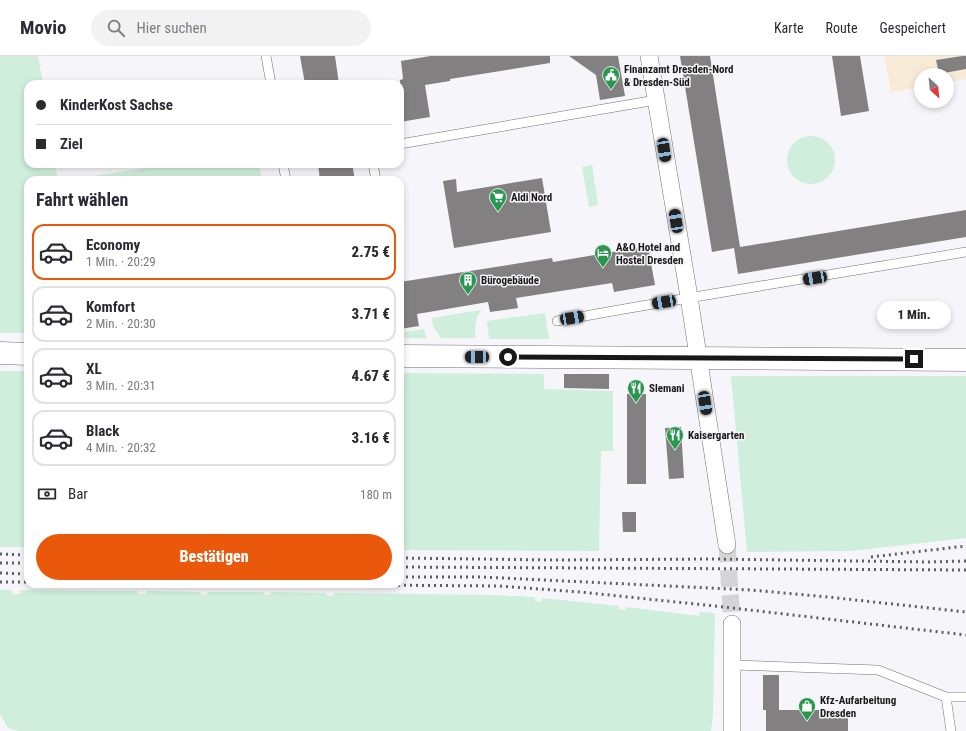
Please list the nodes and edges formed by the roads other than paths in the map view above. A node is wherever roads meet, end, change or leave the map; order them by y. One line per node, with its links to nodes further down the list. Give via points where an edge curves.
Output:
1 (266, 56): 3 (lane)
2 (649, 56): 4 (street)
3 (269, 80)
4 (656, 100): 5 (lane); 7 (street)
5 (404, 143)
6 (966, 252): 7 (lane)
7 (689, 297): 8 (lane); 12 (street)
8 (557, 321)
9 (0, 353): 10 (main road)
10 (24, 354)
11 (404, 356): 12 (main road)
12 (698, 358): 13 (main road); 14 (street)
13 (966, 360)
14 (727, 545)
15 (732, 624): 16 (street)
16 (733, 665): 17 (lane, via 878,670); 19 (street)
17 (946, 697): 18 (lane); 20 (lane)
18 (966, 697)
19 (732, 731)
20 (950, 731)

